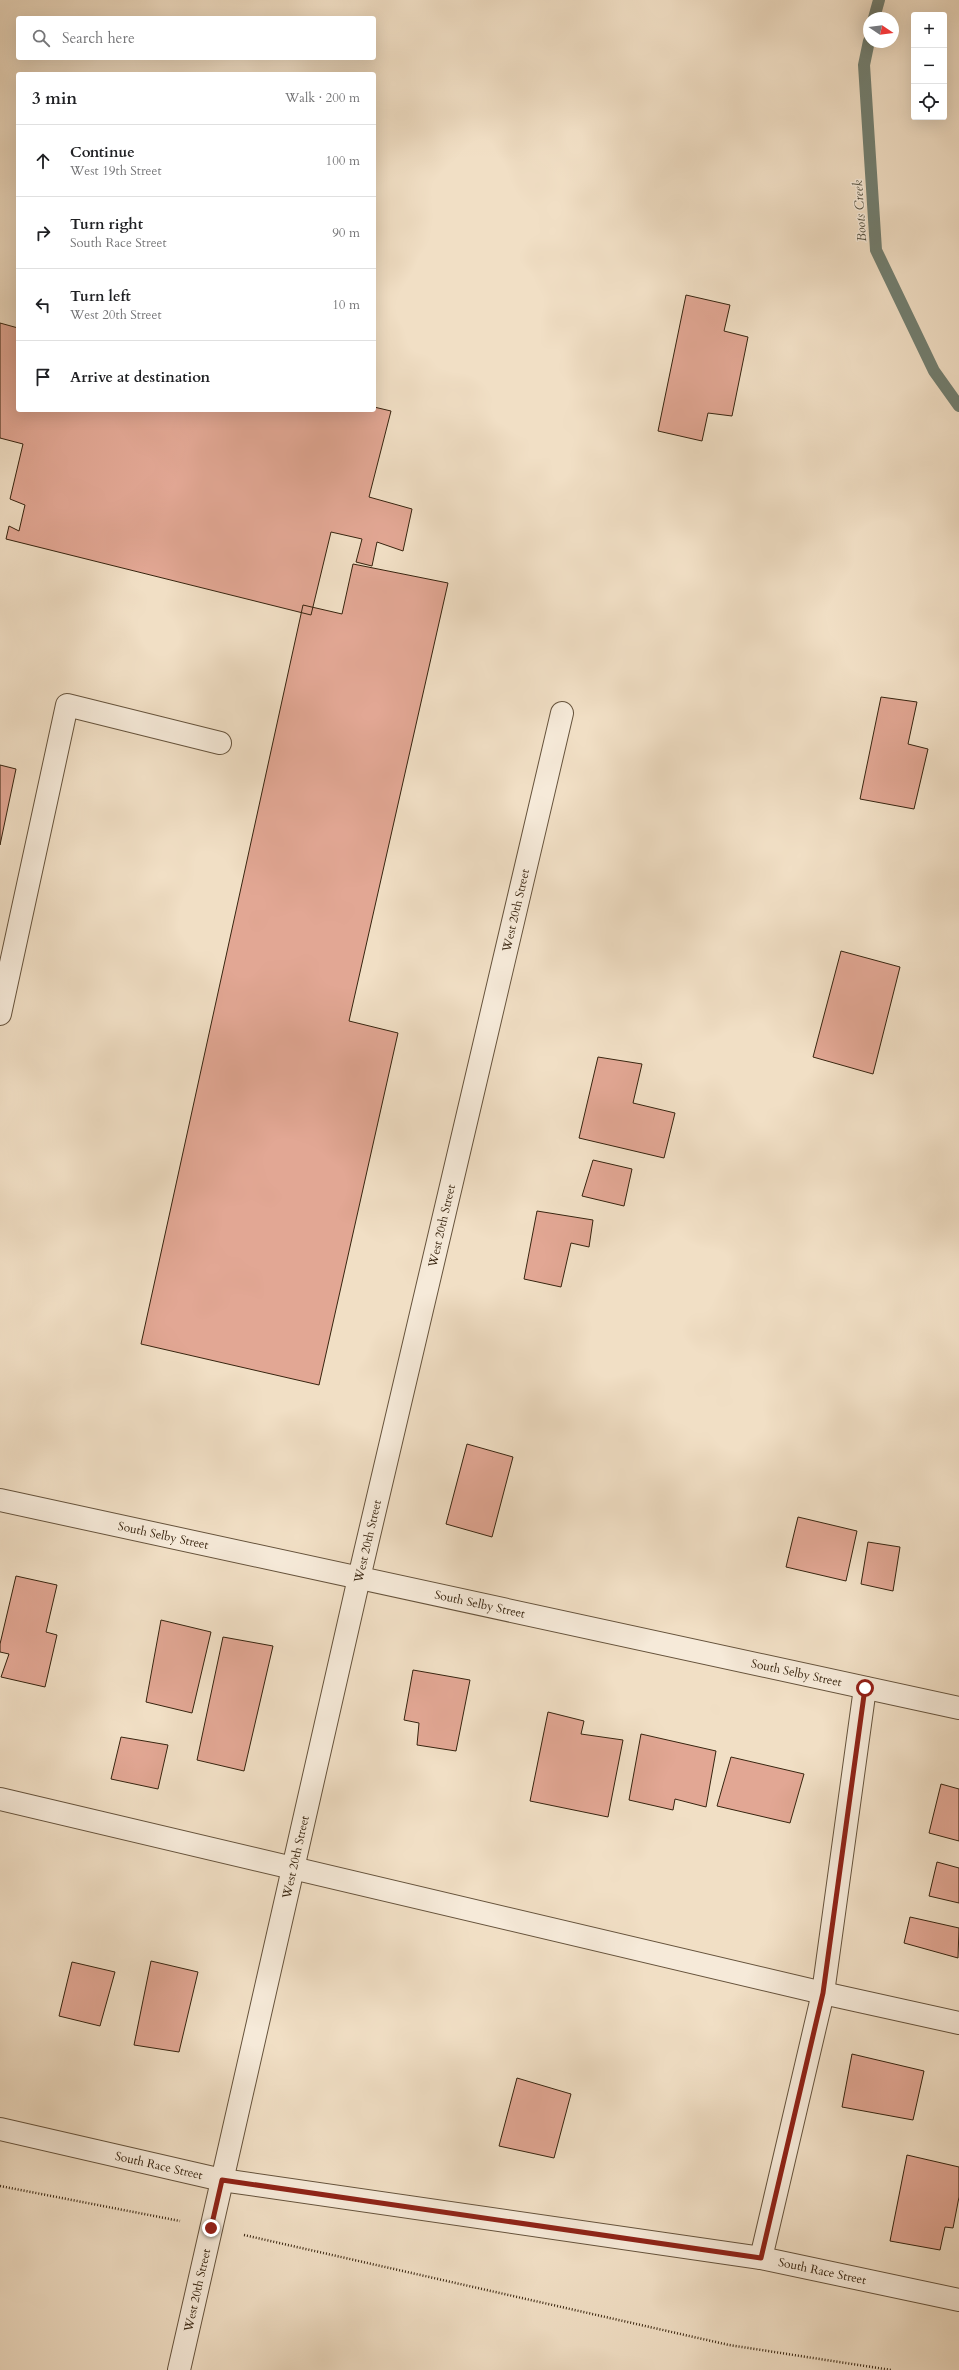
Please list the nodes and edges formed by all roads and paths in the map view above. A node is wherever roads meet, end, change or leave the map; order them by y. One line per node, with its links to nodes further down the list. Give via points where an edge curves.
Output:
1 (562, 713): 5 (street, West 20th Street)
2 (220, 742): 3 (street, via 67,704)
3 (0, 1014)
4 (0, 1500): 5 (street, South Selby Street)
5 (359, 1578): 6 (street, South Selby Street); 9 (street, West 20th Street)
6 (865, 1688): 7 (street, South Selby Street); 10 (street)
7 (959, 1708)
8 (0, 1799): 9 (street)
9 (293, 1869): 10 (street); 13 (street, West 20th Street)
10 (823, 1993): 11 (street); 16 (street)
11 (959, 2023)
12 (0, 2129): 13 (street, South Race Street)
13 (222, 2180): 15 (street, West 20th Street); 16 (street, South Race Street)
14 (0, 2186): 15 (path)
15 (211, 2228): 18 (street, West 20th Street); 19 (path, via 729,2345)
16 (761, 2258): 17 (street, South Race Street)
17 (959, 2300)
18 (179, 2370)
19 (891, 2370)

